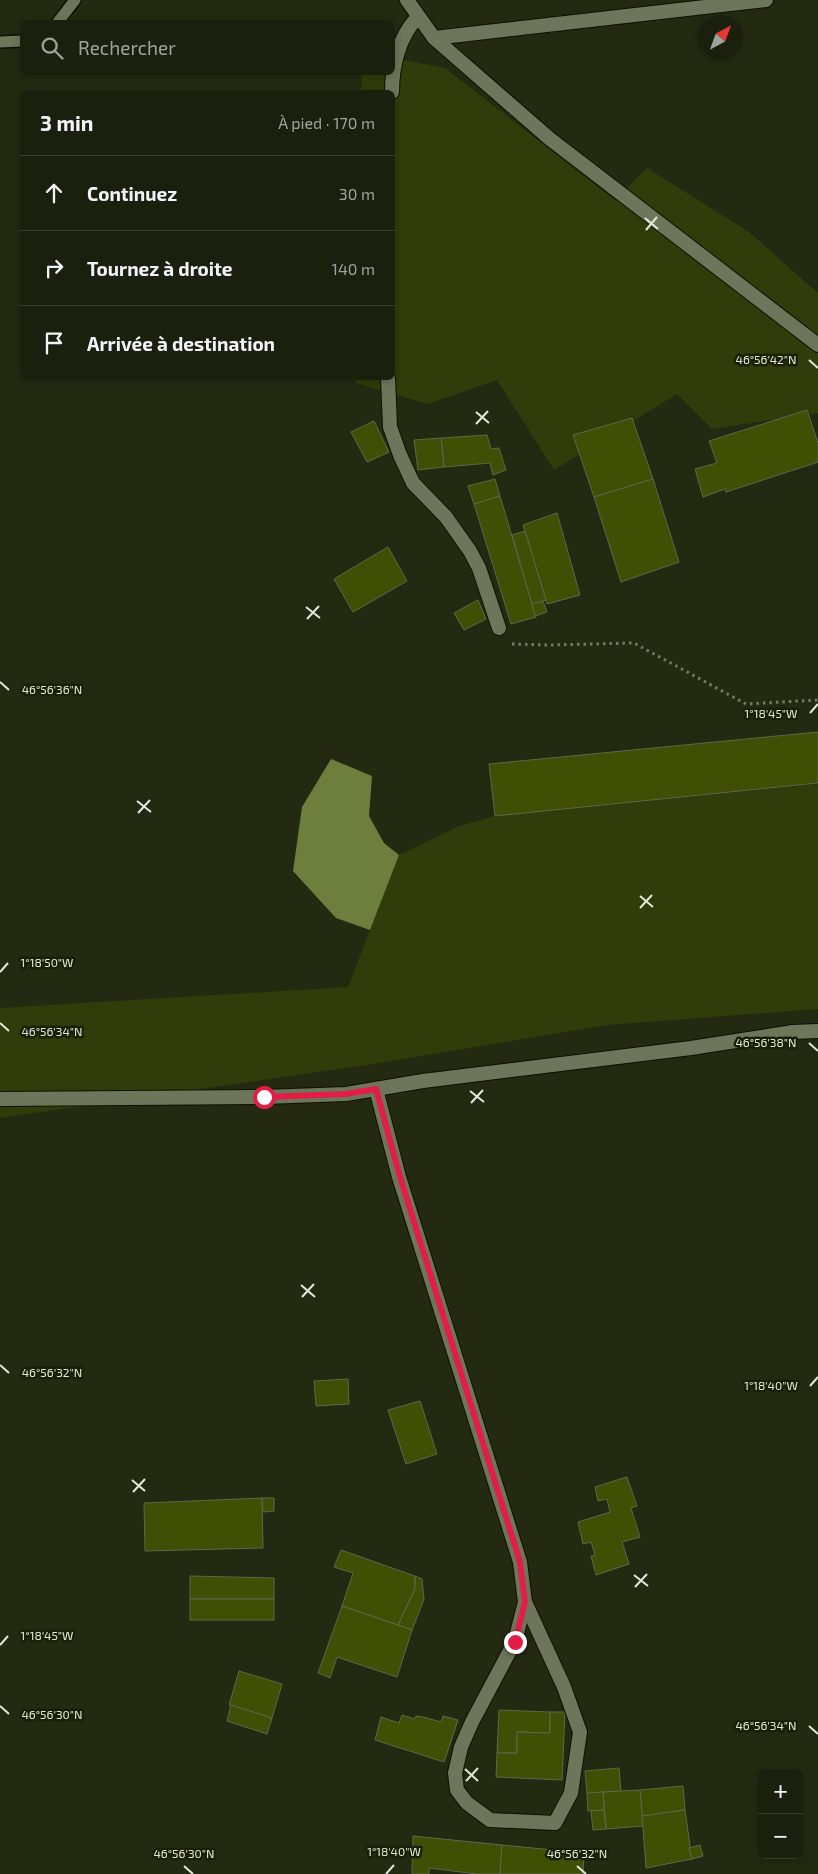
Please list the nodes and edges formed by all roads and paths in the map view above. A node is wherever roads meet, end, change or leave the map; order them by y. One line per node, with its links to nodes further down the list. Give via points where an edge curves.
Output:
1 (75, 0): 5 (lane)
2 (407, 0): 4 (street)
3 (766, 0): 6 (street)
4 (418, 17): 6 (street); 9 (street, via 402,41)
5 (60, 20)
6 (434, 38): 12 (street, via 550,139)
7 (20, 41): 8 (lane)
8 (0, 42)
9 (395, 69)
10 (394, 75): 11 (street)
11 (392, 90)
12 (818, 345)
13 (388, 380): 14 (street, via 390,427 400,455 413,483 446,516 470,551)
14 (499, 628): 15 (path, via 512,644 634,642 746,704)
15 (818, 700)
16 (818, 1031): 17 (street)
17 (376, 1089): 18 (street, via 346,1094 264,1097); 19 (street, via 400,1177 520,1562)
18 (0, 1099)
19 (525, 1602): 19 (street, via 515,1642 461,1747 455,1773 457,1790 467,1803 490,1820 555,1823 571,1793 580,1732 564,1687)

